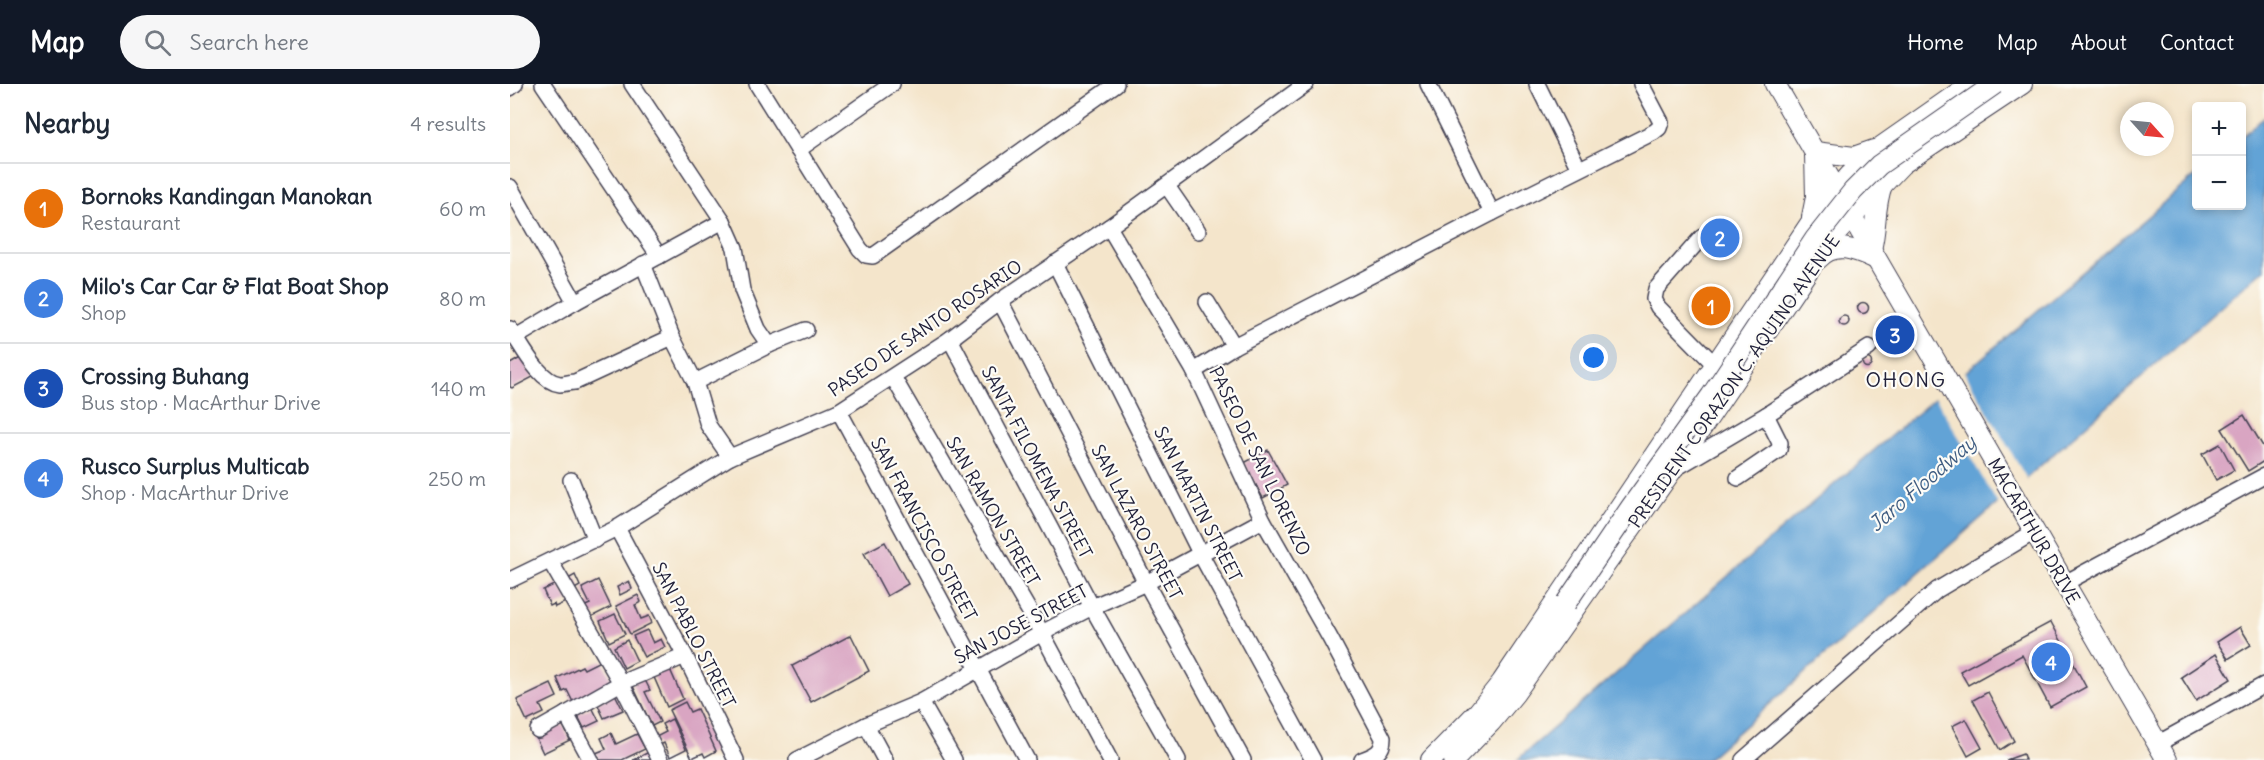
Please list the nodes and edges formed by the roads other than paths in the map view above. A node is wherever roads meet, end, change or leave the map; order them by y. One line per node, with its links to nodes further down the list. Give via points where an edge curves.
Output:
1 (515, 84): 15 (street)
2 (543, 84): 32 (street)
3 (632, 84): 26 (street)
4 (758, 84): 17 (street)
5 (892, 84): 17 (street)
6 (1116, 84): 17 (street, via 873,256 860,249)
7 (1306, 84): 21 (street, PASEO DE SANTO ROSARIO)
8 (1428, 84): 24 (street)
9 (1538, 84): 19 (street)
10 (1641, 84): 19 (street, via 1661,122 1659,128)
11 (1774, 84): 18 (main road, MACARTHUR DRIVE)
12 (1971, 84): 16 (main road, PRESIDENT CORAZON C. AQUINO AVENUE)
13 (1995, 84): 67 (main road, PRESIDENT CORAZON C. AQUINO AVENUE, bridge, via 1879,165 1847,198)
14 (2022, 84): 20 (main road, PRESIDENT CORAZON C. AQUINO AVENUE, via 1902,164)
15 (510, 88)
16 (1878, 149): 18 (main road, via 1854,157); 23 (main road, PRESIDENT CORAZON C. AQUINO AVENUE)
17 (798, 150)
18 (1815, 152): 23 (main road, MACARTHUR DRIVE); 29 (main road, via 1815,210)
19 (1579, 169): 24 (street)
20 (1884, 181): 25 (main road, PRESIDENT CORAZON C. AQUINO AVENUE); 31 (main road, via 1876,201)
21 (1167, 186): 28 (street, PASEO DE SANTO ROSARIO); 30 (street)
22 (510, 187): 37 (street)
23 (1837, 190): 25 (main road, MACARTHUR DRIVE); 29 (main road, PRESIDENT CORAZON C. AQUINO AVENUE)
24 (1492, 213): 44 (street)
25 (1852, 217): 31 (main road, MACARTHUR DRIVE); 35 (main road, PRESIDENT CORAZON C. AQUINO AVENUE, via 1826,244)
26 (723, 221): 32 (street); 43 (street, via 735,248 742,290)
27 (1718, 226): 46 (street, via 1693,246 1656,289 1654,299)
28 (1109, 227): 33 (street, PASEO DE SANTO ROSARIO); 47 (street, PASEO DE SAN LORENZO)
29 (1808, 227): 46 (main road, PRESIDENT CORAZON C. AQUINO AVENUE)
30 (1198, 231)
31 (1873, 254): 35 (main road, via 1838,248 1825,252); 59 (main road, MACARTHUR DRIVE)
32 (658, 256): 34 (street)
33 (1055, 263): 36 (street, PASEO DE SANTO ROSARIO); 61 (street, SAN MARTIN STREET)
34 (643, 264): 37 (street); 41 (street)
35 (1812, 266): 53 (main road, PRESIDENT CORAZON C. AQUINO AVENUE)
36 (1000, 301): 42 (street, PASEO DE SANTO ROSARIO); 64 (street, SAN LAZARO STREET)
37 (575, 302): 40 (street)
38 (1207, 302): 44 (street)
39 (806, 330): 43 (street)
40 (513, 333): 41 (street, via 531,362 560,384 574,382)
41 (672, 337): 49 (street)
42 (950, 339): 48 (street, PASEO DE SANTO ROSARIO); 66 (street, SANTA FILOMENA STREET)
43 (769, 345): 49 (street)
44 (1234, 346): 47 (street)
45 (1869, 348): 51 (street)
46 (1715, 365): 67 (main road, PRESIDENT CORAZON C. AQUINO AVENUE)
47 (1194, 371): 57 (street, PASEO DE SAN LORENZO)
48 (893, 376): 50 (street, PASEO DE SANTO ROSARIO); 68 (street, SAN RAMON STREET)
49 (695, 382): 52 (street, via 708,425)
50 (839, 411): 52 (street, PASEO DE SANTO ROSARIO); 70 (street, SAN FRANCISCO STREET)
51 (1766, 415): 53 (street); 55 (street, via 1780,443 1779,450)
52 (730, 457): 58 (street, PASEO DE SANTO ROSARIO)
53 (1669, 472): 67 (main road, PRESIDENT CORAZON C. AQUINO AVENUE)
54 (2264, 476): 65 (street)
55 (1738, 478)
56 (571, 480): 60 (street)
57 (1263, 520): 61 (street, SAN JOSE STREET); 89 (street, PASEO DE SAN LORENZO, via 1383,738 1378,754)
58 (617, 528): 60 (street, PASEO DE SANTO ROSARIO); 69 (street, SAN PABLO STREET)
59 (2033, 528): 65 (main road, MACARTHUR DRIVE); 92 (street, via 1937,590)
60 (595, 540): 62 (street, PASEO DE SANTO ROSARIO)
61 (1201, 555): 64 (street, SAN JOSE STREET); 88 (street, SAN MARTIN STREET)
62 (550, 561): 63 (street, PASEO DE SANTO ROSARIO); 71 (street)
63 (510, 580)
64 (1146, 583): 66 (street, SAN JOSE STREET); 87 (street, SAN LAZARO STREET)
65 (2065, 583): 77 (main road, MACARTHUR DRIVE)
66 (1092, 607): 68 (street, SAN JOSE STREET); 86 (street, SANTA FILOMENA STREET)
67 (1547, 631): 90 (main road, PRESIDENT CORAZON C. AQUINO AVENUE); 91 (main road, PRESIDENT CORAZON C. AQUINO AVENUE, via 1508,701)
68 (1042, 633): 70 (street, SAN JOSE STREET); 85 (street, SAN RAMON STREET)
69 (685, 656): 71 (street); 81 (street, SAN PABLO STREET)
70 (976, 669): 73 (street, SAN JOSE STREET); 84 (street, SAN FRANCISCO STREET)
71 (621, 683): 74 (street); 80 (street)
72 (2264, 685): 77 (street)
73 (921, 702): 75 (street, SAN JOSE STREET); 83 (street)
74 (566, 714): 76 (street); 79 (street)
75 (866, 725): 78 (street, SAN JOSE STREET); 82 (street)
76 (538, 730)
77 (2160, 755)
78 (807, 758)
79 (591, 760)
80 (660, 760)
81 (736, 760)
82 (885, 760)
83 (954, 760)
84 (1027, 760)
85 (1110, 760)
86 (1178, 760)
87 (1243, 760)
88 (1313, 760)
89 (1362, 760)
90 (1431, 760)
91 (1454, 760)
92 (1743, 760)

